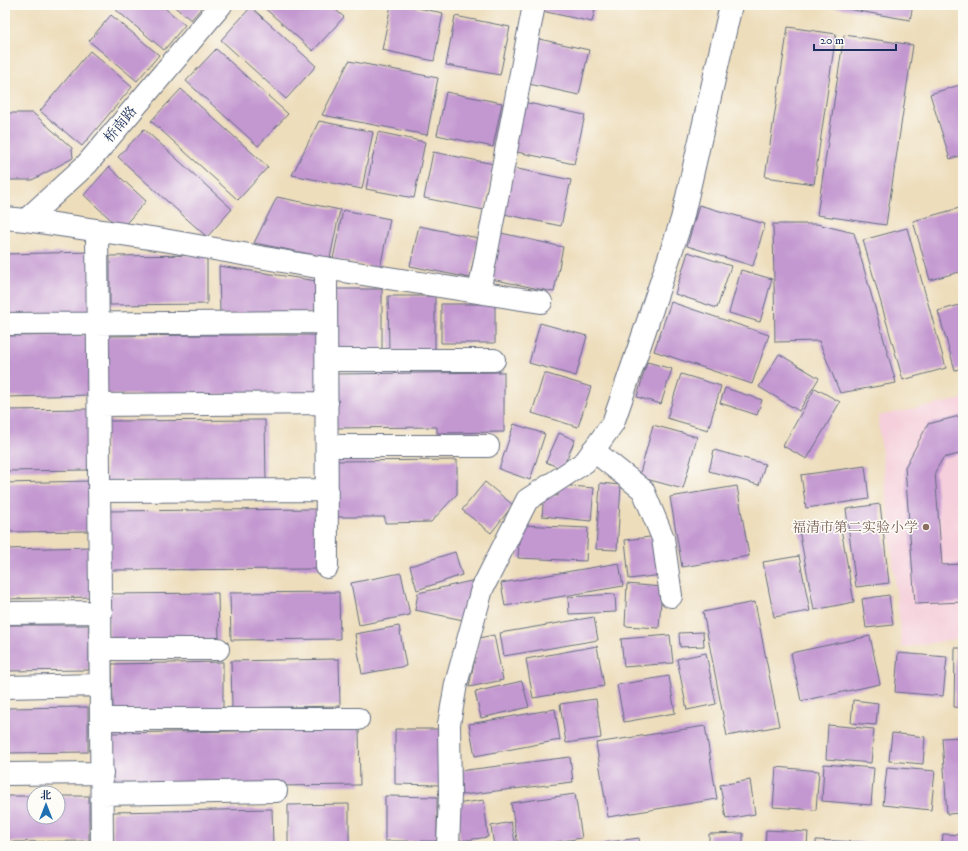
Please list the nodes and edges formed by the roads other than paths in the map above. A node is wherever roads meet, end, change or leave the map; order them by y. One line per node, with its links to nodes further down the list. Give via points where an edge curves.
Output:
1 (221, 5): 4 (street, 桥南路, via 87,164)
2 (534, 5): 7 (street)
3 (730, 5): 18 (street, via 682,220 613,423)
4 (15, 219): 5 (street)
5 (97, 230): 6 (street); 10 (street)
6 (326, 268): 7 (street); 9 (street)
7 (480, 292): 8 (street)
8 (541, 302)
9 (326, 322): 10 (street); 12 (street)
10 (98, 323): 11 (street); 15 (street)
11 (5, 324)
12 (327, 360): 13 (street); 14 (street)
13 (494, 360)
14 (327, 403): 15 (street); 16 (street)
15 (99, 405): 20 (street)
16 (327, 446): 17 (street); 19 (street)
17 (488, 446)
18 (593, 450): 22 (street, via 643,490 663,538); 35 (street, via 585,462 527,500 482,589 456,684 449,724)
19 (327, 490): 20 (street); 21 (street)
20 (99, 491): 23 (street)
21 (327, 567)
22 (671, 596)
23 (101, 612): 24 (street); 25 (street)
24 (5, 613)
25 (101, 649): 26 (street); 27 (street)
26 (218, 649)
27 (101, 685): 28 (street); 30 (street)
28 (5, 687)
29 (358, 719): 30 (street)
30 (101, 720): 32 (street)
31 (5, 774): 32 (street)
32 (102, 783): 33 (street); 34 (street)
33 (276, 791)
34 (102, 846)
35 (448, 846)

